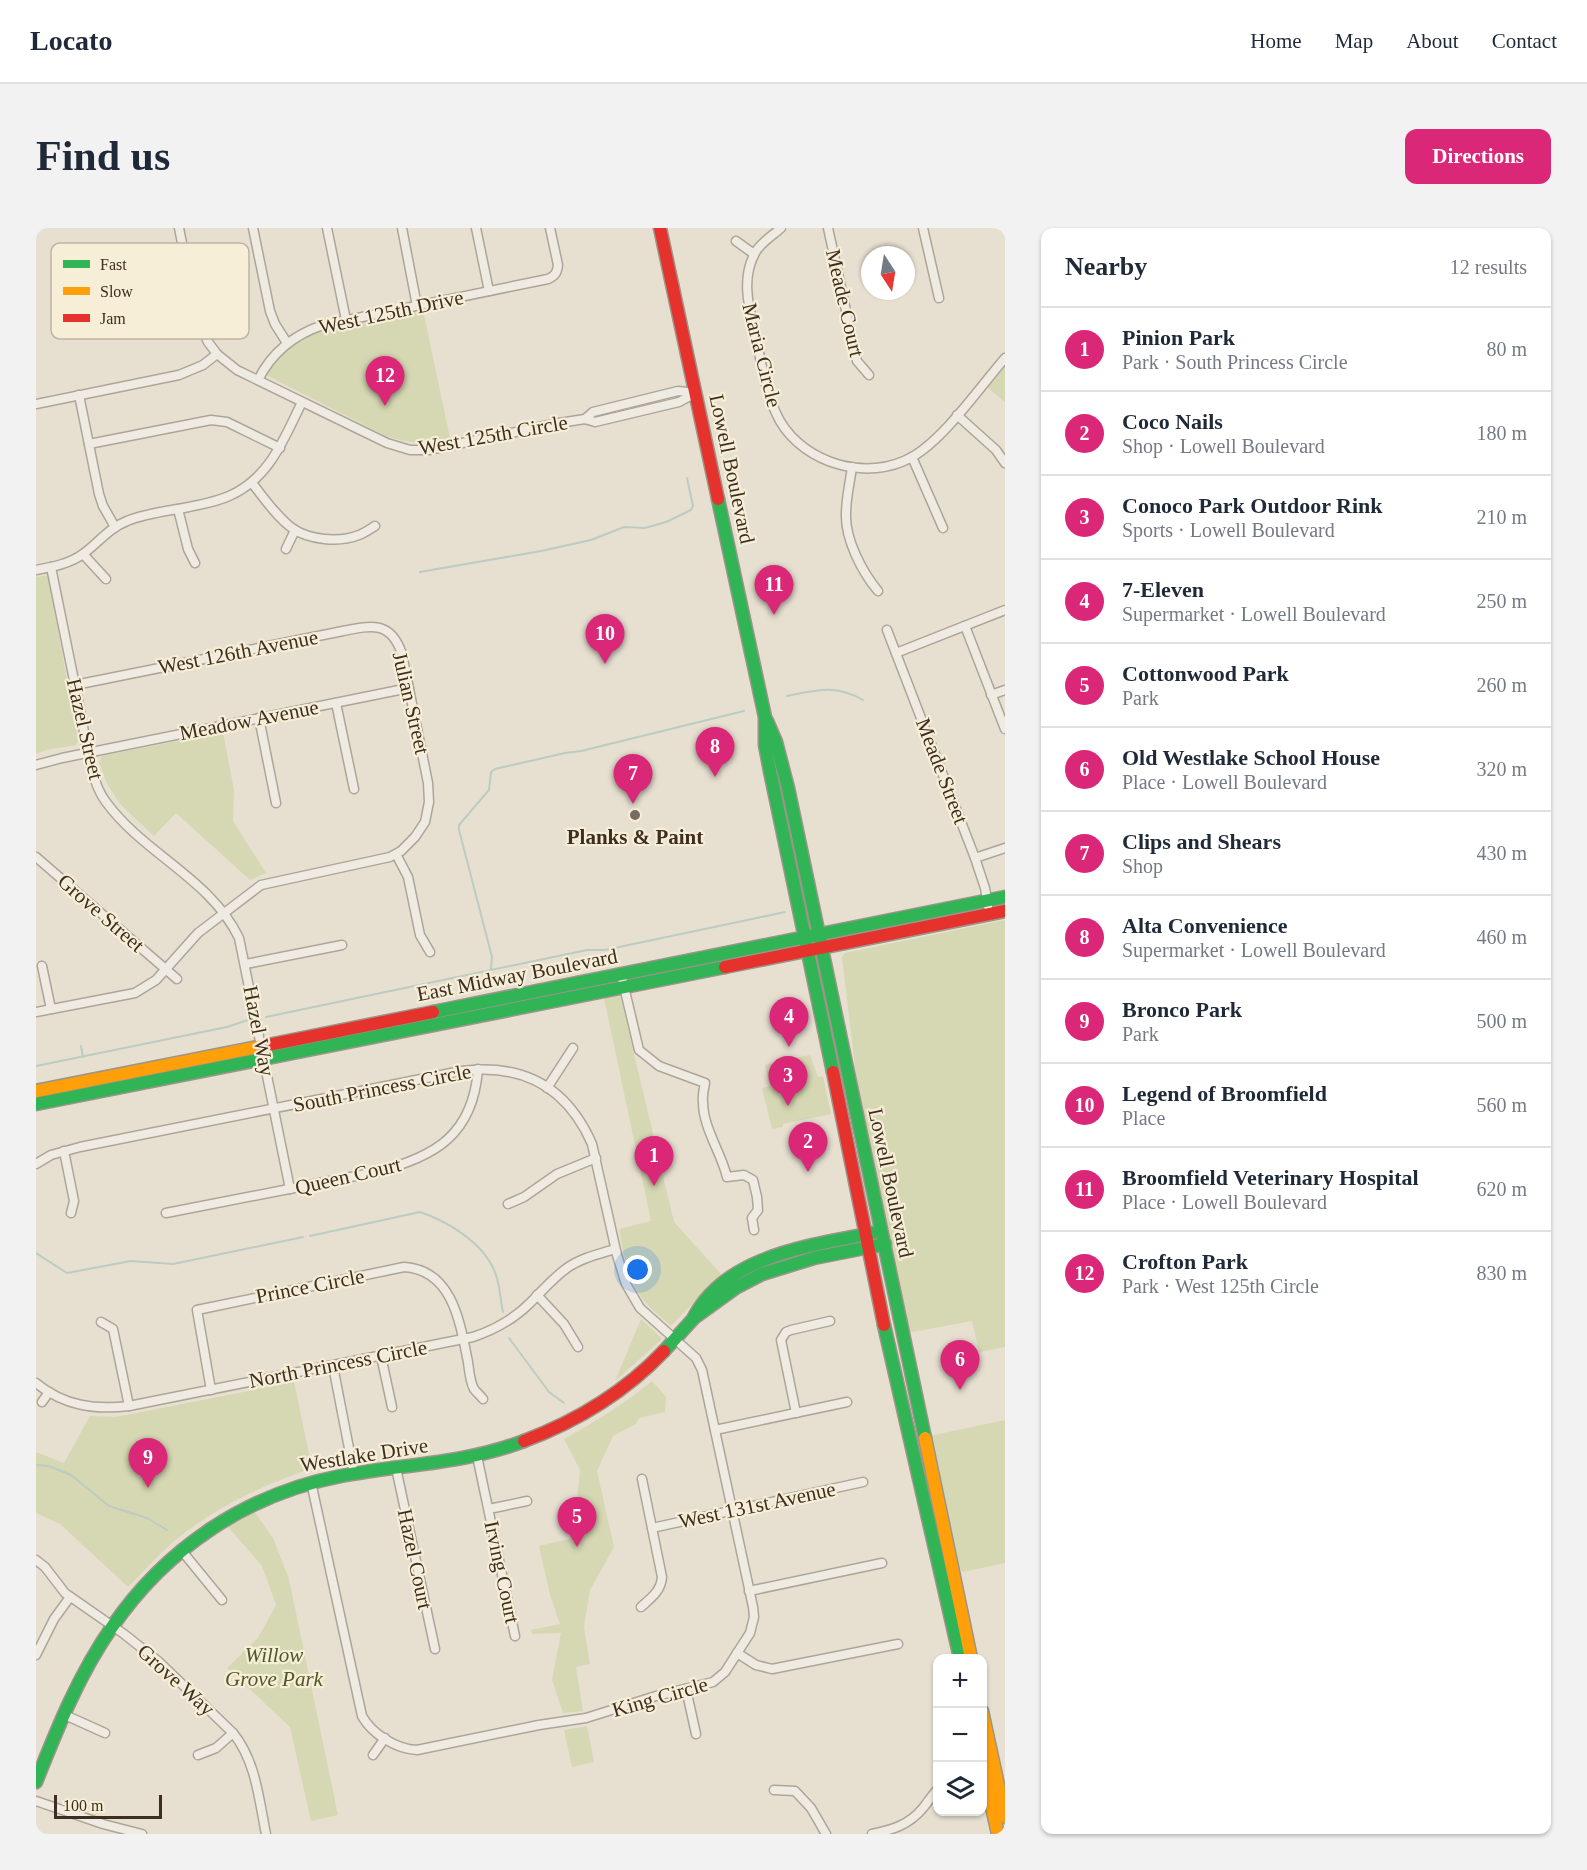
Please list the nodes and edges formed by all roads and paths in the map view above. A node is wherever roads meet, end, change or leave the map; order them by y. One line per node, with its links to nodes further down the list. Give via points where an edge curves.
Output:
1 (179, 228): 12 (street)
2 (253, 228): 19 (street, via 270,311)
3 (327, 228): 17 (street)
4 (402, 228): 16 (street)
5 (476, 228): 14 (street)
6 (550, 228): 14 (street, West 125th Drive, via 558,265 553,277)
7 (660, 228): 24 (main road, Lowell Boulevard)
8 (781, 228): 13 (street)
9 (828, 228): 22 (street, Meade Court, via 857,361)
10 (923, 228): 15 (street)
11 (736, 241): 13 (street)
12 (182, 243)
13 (754, 254): 33 (street, Maria Circle, via 747,279 748,304 771,402 781,423 802,446 830,462)
14 (489, 291): 16 (street, West 125th Drive)
15 (939, 298)
16 (417, 306): 17 (street, West 125th Drive)
17 (346, 320): 19 (street, West 125th Drive, via 310,329)
18 (207, 339): 20 (street)
19 (287, 343): 23 (street, West 125th Drive)
20 (217, 354): 23 (street); 25 (street, via 179,375)
21 (1005, 358): 28 (street, Maria Circle)
22 (869, 375)
23 (258, 380): 26 (street)
24 (696, 393): 26 (street, West 125th Circle, via 678,391 593,412 585,419 434,449 410,450 387,443); 57 (main road, Lowell Boulevard)
25 (79, 395): 27 (street); 29 (street)
26 (303, 402): 30 (street)
27 (36, 404)
28 (957, 415): 31 (street, Maria Circle); 32 (street)
29 (89, 444): 30 (street, via 211,420 227,422); 37 (street, via 99,494)
30 (280, 448): 34 (street)
31 (912, 457): 33 (street, Maria Circle, via 883,467); 38 (street)
32 (1005, 463)
33 (852, 467): 46 (street, via 847,525 867,579)
34 (252, 483): 35 (street, via 216,501); 39 (street)
35 (178, 509): 37 (street, via 138,517); 42 (street)
36 (375, 526): 39 (street, via 358,536 332,539 310,537)
37 (115, 527): 41 (street)
38 (943, 528)
39 (295, 530): 40 (street)
40 (286, 549)
41 (83, 554): 43 (street); 45 (street)
42 (195, 563)
43 (51, 567): 44 (street); 52 (street, Hazel Street)
44 (36, 570)
45 (106, 579)
46 (878, 591)
47 (1005, 610): 48 (street)
48 (964, 626): 51 (street); 55 (street)
49 (887, 630): 51 (street, Meade Street)
50 (396, 641): 52 (street, West 126th Avenue, via 382,628 364,627); 53 (street, Julian Street)
51 (896, 653): 69 (street, Meade Street)
52 (75, 685): 60 (street, Hazel Street)
53 (409, 688): 56 (street, Meadow Avenue); 67 (street, Julian Street, via 429,802 425,822)
54 (1005, 690): 55 (street)
55 (991, 695): 59 (street)
56 (336, 703): 58 (street, Meadow Avenue); 63 (street)
57 (765, 717): 62 (main road, Lowell Boulevard, via 765,745); 65 (main road, Lowell Boulevard, via 776,742)
58 (259, 718): 60 (street, Meadow Avenue); 64 (street)
59 (1005, 729)
60 (89, 752): 61 (street, Meadow Avenue); 73 (street, Hazel Street, via 95,781 114,812)
61 (36, 765)
62 (773, 788): 65 (main road, via 783,804 789,834); 76 (main road, Lowell Boulevard)
63 (354, 789)
64 (276, 803)
65 (798, 837): 75 (main road, Lowell Boulevard)
66 (1005, 848): 69 (street)
67 (396, 854): 73 (street, via 261,885); 78 (street, via 408,877 420,935)
68 (36, 857): 81 (street, Grove Street)
69 (975, 858): 71 (street, Meade Street)
70 (1005, 897): 71 (main road, East Midway Boulevard)
71 (987, 901): 74 (street, Meade Street); 75 (main road, East Midway Boulevard)
72 (1005, 911): 74 (main road, East Midway Boulevard)
73 (223, 912): 79 (street, Hazel Way, via 239,938); 81 (street)
74 (990, 914): 75 (main road, East Midway Boulevard)
75 (820, 941): 76 (main road, East Midway Boulevard); 99 (main road, Lowell Boulevard)
76 (806, 944): 82 (main road, East Midway Boulevard); 84 (main road, East Midway Boulevard); 96 (main road, Lowell Boulevard)
77 (342, 945): 79 (street)
78 (430, 952)
79 (246, 964): 88 (street, Hazel Way)
80 (42, 966): 85 (street)
81 (166, 969): 83 (street, Grove Street); 85 (street, via 135,993)
82 (621, 974): 84 (street); 88 (main road, East Midway Boulevard)
83 (177, 979)
84 (624, 987): 88 (main road, East Midway Boulevard); 103 (street, via 639,1050 659,1066 705,1083 704,1111 727,1178 744,1175 753,1180 758,1210 752,1218)
85 (51, 1009): 86 (street)
86 (36, 1012)
87 (573, 1048): 90 (street)
88 (264, 1052): 91 (main road, East Midway Boulevard); 92 (main road, East Midway Boulevard); 93 (street, Hazel Way)
89 (477, 1069): 90 (street, South Princess Circle, via 513,1073); 93 (street, South Princess Circle); 98 (street, Queen Court, via 473,1101 460,1126 442,1144 397,1167)
90 (547, 1088): 95 (street, South Princess Circle, via 581,1120)
91 (36, 1091)
92 (36, 1104)
93 (274, 1108): 94 (street, South Princess Circle); 98 (street, Hazel Way)
94 (64, 1151): 97 (street, South Princess Circle); 101 (street, via 74,1201)
95 (596, 1158): 100 (street, via 557,1174); 106 (street, South Princess Circle)
96 (851, 1159): 99 (main road, via 860,1164); 105 (main road, Lowell Boulevard)
97 (36, 1164)
98 (290, 1189): 102 (street, Queen Court)
99 (876, 1202): 104 (main road, Lowell Boulevard)
100 (508, 1204)
101 (71, 1213)
102 (166, 1213)
103 (754, 1230)
104 (883, 1238): 105 (main road, Westlake Drive); 139 (main road, Lowell Boulevard)
105 (868, 1241): 111 (main road, Westlake Drive, via 760,1275 694,1318); 135 (main road, Lowell Boulevard)
106 (615, 1249): 107 (street, North Princess Circle, via 570,1266); 111 (street, South Princess Circle, via 620,1269 640,1308)
107 (537, 1295): 110 (street, North Princess Circle, via 504,1324); 112 (street, via 564,1324)
108 (830, 1321): 123 (street, via 790,1330 783,1336 781,1345)
109 (101, 1322): 121 (street, via 113,1329)
110 (463, 1339): 113 (street, North Princess Circle); 116 (street, Prince Circle, via 449,1296 434,1277 413,1268 383,1271 197,1310); 118 (street, via 473,1388)
111 (675, 1340): 124 (street, King Circle, via 699,1363); 125 (main road, Westlake Drive, via 626,1386 576,1418 522,1443)
112 (578, 1347)
113 (381, 1356): 114 (street, North Princess Circle); 122 (street)
114 (333, 1365): 116 (street, North Princess Circle); 127 (street)
115 (36, 1383): 117 (street)
116 (211, 1390): 121 (street, North Princess Circle)
117 (49, 1392): 119 (street); 121 (street, North Princess Circle, via 92,1408)
118 (483, 1399)
119 (42, 1402)
120 (847, 1402): 123 (street)
121 (129, 1406)
122 (392, 1407)
123 (796, 1413): 124 (street)
124 (715, 1430): 133 (street, King Circle)
125 (477, 1456): 126 (main road, Westlake Drive); 132 (street, Irving Court)
126 (396, 1468): 127 (main road, Westlake Drive); 147 (street, Hazel Court)
127 (354, 1474): 129 (main road, Westlake Drive)
128 (642, 1479): 134 (street)
129 (311, 1482): 136 (main road, Westlake Drive, via 253,1503); 157 (street, King Circle, via 359,1707 366,1725)
130 (863, 1482): 133 (street, West 131st Avenue)
131 (527, 1501): 132 (street, Irving Court)
132 (489, 1509): 145 (street, Irving Court)
133 (732, 1511): 134 (street, West 131st Avenue); 140 (street, King Circle)
134 (652, 1528): 143 (street, via 661,1582 657,1592)
135 (931, 1528): 139 (main road, via 945,1574); 150 (main road, Lowell Boulevard)
136 (182, 1551): 142 (street); 144 (main road, Westlake Drive, via 147,1583)
137 (36, 1560): 141 (street, Grove Way)
138 (882, 1563): 140 (street)
139 (954, 1578): 151 (main road, Lowell Boulevard)
140 (749, 1592): 148 (street, King Circle, via 753,1624)
141 (70, 1597): 144 (street, Grove Way); 149 (street)
142 (222, 1600)
143 (641, 1607)
144 (112, 1626): 153 (main road, Westlake Drive); 155 (street, Grove Way, via 158,1661)
145 (515, 1636)
146 (898, 1644): 148 (street, via 780,1669 761,1667)
147 (435, 1649)
148 (737, 1653): 152 (street, King Circle, via 718,1680)
149 (36, 1654)
150 (959, 1654)
151 (970, 1654)
152 (686, 1689): 156 (street); 157 (street, King Circle, via 586,1718 417,1750 405,1750)
153 (65, 1715): 154 (street); 162 (main road, Westlake Drive)
154 (105, 1733)
155 (233, 1733): 158 (street, via 216,1748); 168 (street, Grove Way, via 249,1759)
156 (696, 1734)
157 (385, 1738): 159 (street)
158 (198, 1755)
159 (373, 1755)
160 (987, 1770): 166 (main road)
161 (987, 1773): 171 (main road)
162 (36, 1782)
163 (774, 1790): 169 (street, via 795,1791 811,1808)
164 (933, 1795): 170 (street, via 905,1824)
165 (36, 1801): 167 (street)
166 (1005, 1817)
167 (142, 1834)
168 (266, 1834)
169 (826, 1834)
170 (872, 1834)
171 (998, 1834)

